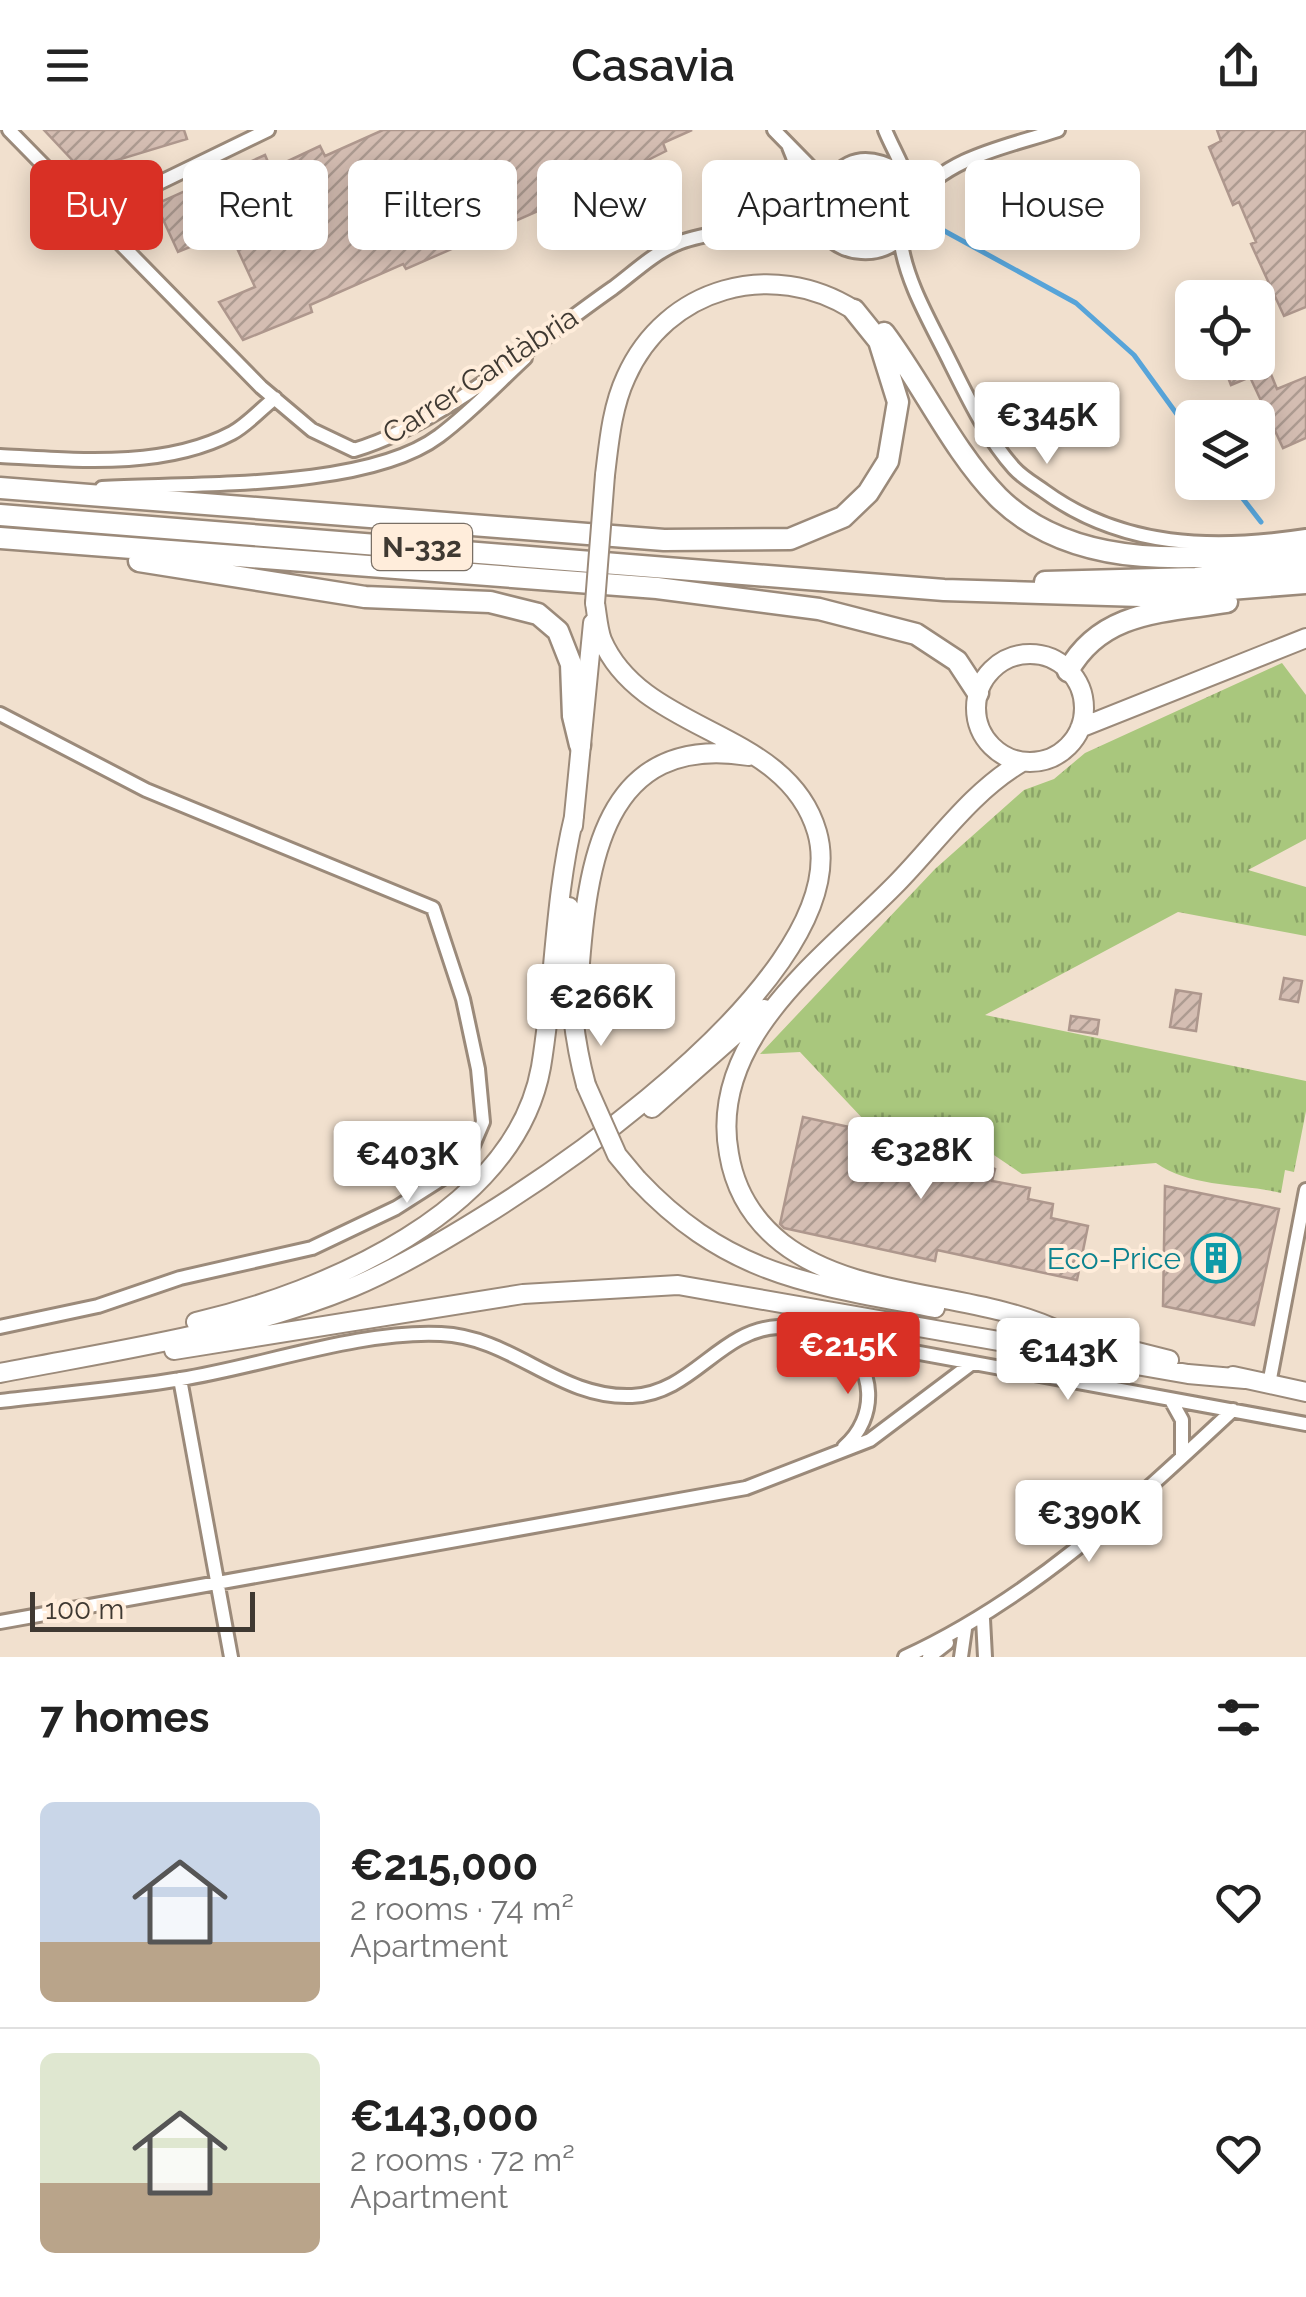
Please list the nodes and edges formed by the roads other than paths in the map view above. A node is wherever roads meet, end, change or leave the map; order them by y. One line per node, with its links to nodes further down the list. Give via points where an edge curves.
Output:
1 (9, 130): 7 (street, Carrer Cantàbria)
2 (268, 130): 14 (street)
3 (774, 130): 6 (street)
4 (885, 130): 12 (street)
5 (1058, 130): 13 (street)
6 (788, 147): 8 (street); 9 (street)
7 (40, 160)
8 (794, 160)
9 (802, 160)
10 (844, 160): 11 (street)
11 (882, 160)
12 (897, 160)
13 (945, 172)
14 (163, 181)
15 (702, 237): 19 (street, Carrer Cantàbria, via 675,244)
16 (129, 250): 20 (street, Carrer Cantàbria)
17 (904, 250): 25 (street, via 919,300 978,417 1015,470 1064,506 1117,531 1184,544)
18 (854, 310): 23 (highway, via 878,342 898,402 888,461 868,494 843,517 790,539 664,540); 28 (highway, via 881,329 1000,498 1053,534 1125,555 1222,557); 32 (main road, bridge, via 803,287 736,285 701,295 644,345 616,405)
19 (567, 320): 20 (street, Carrer Cantàbria, via 392,439 354,450 312,430); 23 (street, via 437,438 386,462 321,475)
20 (275, 398): 21 (street, via 234,432 185,450 85,461)
21 (0, 456)
22 (0, 488): 23 (highway)
23 (47, 492)
24 (0, 515): 30 (highway, N-332)
25 (1306, 536)
26 (0, 538): 27 (highway)
27 (24, 540): 35 (highway, via 657,588 819,609 916,634 957,661); 38 (highway, via 365,596 516,605 558,631 571,664)
28 (1306, 547)
29 (1306, 564): 30 (highway, N-332, via 1177,579)
30 (844, 579): 31 (highway, N-332, via 1075,596)
31 (1306, 587): 34 (highway, via 1120,622 1090,637)
32 (595, 603): 38 (main road); 39 (main road, via 602,640 624,672 660,702)
33 (1306, 638): 37 (main road)
34 (1068, 670): 35 (main road, via 1040,656 1016,656 990,671); 37 (main road, via 1082,698)
35 (978, 694): 40 (main road, via 976,717 984,738)
36 (0, 714): 46 (street, via 146,790 434,908 463,999 483,1122 465,1164 396,1208 312,1248)
37 (1080, 728): 40 (main road, via 1052,757)
38 (580, 745): 41 (main road)
39 (757, 757): 43 (main road, via 722,751 683,756 648,771 620,796 601,834 586,903); 44 (main road, via 796,786 818,835 820,877 808,913 751,998)
40 (1022, 762): 42 (main road, via 990,783)
41 (574, 817): 43 (main road, via 568,945); 50 (main road, via 540,1070 516,1137 490,1173 400,1239 282,1298)
42 (822, 956): 44 (main road, via 647,1112); 47 (main road, via 763,1022 735,1071 725,1126 733,1178 744,1200 784,1245 837,1272 1016,1314)
43 (573, 1021): 47 (main road, bridge, via 586,1085 617,1156 694,1233 746,1261 842,1289)
44 (592, 1144): 50 (main road, via 496,1212 353,1286 234,1326)
45 (1306, 1190): 53 (street)
46 (0, 1327)
47 (1063, 1333): 51 (main road)
48 (834, 1338): 49 (street); 52 (street, via 764,1327 734,1339 674,1387 635,1396 590,1395 516,1354 446,1334 409,1334); 59 (street, via 850,1348 863,1370 871,1404 852,1440)
49 (971, 1364): 56 (street); 59 (street, via 897,1424)
50 (0, 1372): 51 (main road, via 55,1370 523,1294 678,1285)
51 (1245, 1379): 53 (main road)
52 (180, 1380): 55 (street); 61 (street)
53 (1269, 1384): 54 (main road)
54 (1306, 1392)
55 (0, 1400)
56 (1172, 1402): 57 (street); 60 (street, via 1182,1420)
57 (1234, 1410): 58 (street); 60 (street)
58 (1306, 1424)
59 (835, 1455): 61 (street, via 746,1488)
60 (1182, 1457): 62 (street)
61 (218, 1584): 63 (street); 65 (street)
62 (982, 1619): 64 (street); 69 (street)
63 (0, 1622)
64 (965, 1629): 66 (street); 67 (street); 68 (street)
65 (231, 1657)
66 (905, 1657)
67 (929, 1657)
68 (962, 1657)
69 (985, 1657)

